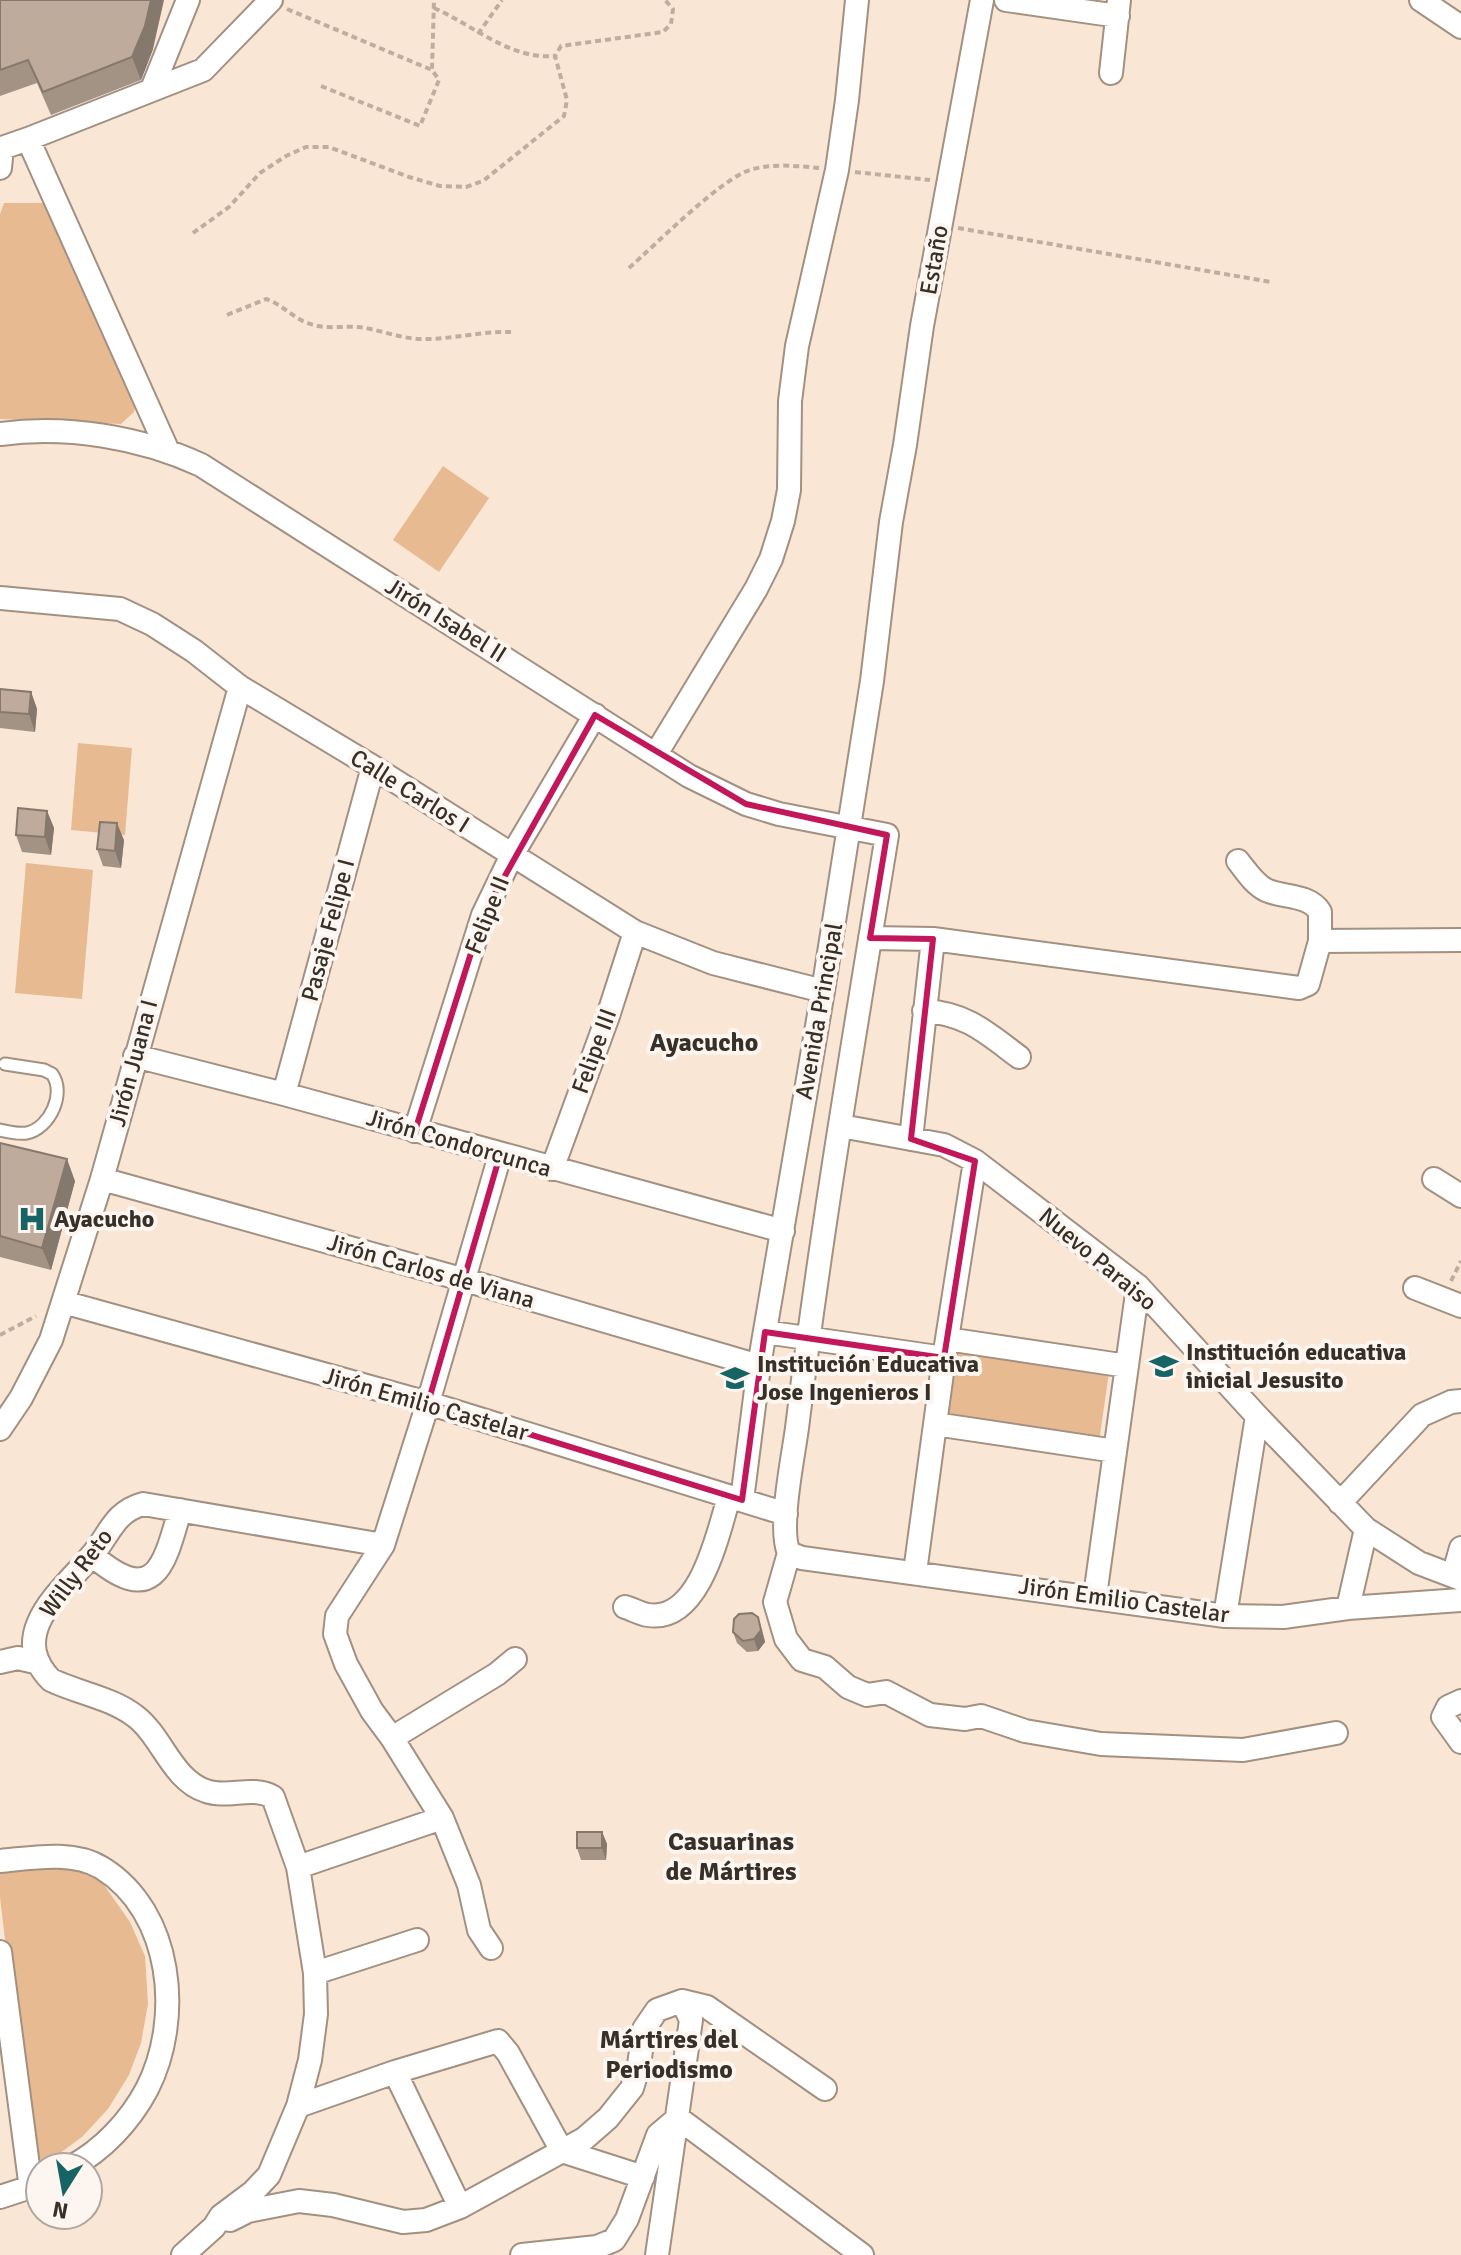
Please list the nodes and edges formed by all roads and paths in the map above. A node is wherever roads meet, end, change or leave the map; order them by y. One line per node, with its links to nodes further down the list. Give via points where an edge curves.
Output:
1 (188, 0): 18 (street)
2 (434, 0): 10 (path)
3 (502, 0): 13 (path)
4 (665, 0): 14 (path, via 673,9 671,24 663,32 561,46)
5 (857, 0): 21 (street)
6 (982, 0): 22 (street, Estaño)
7 (1006, 0): 11 (street)
8 (1421, 0): 12 (street)
9 (270, 1): 15 (path); 18 (street, via 203,70)
10 (434, 8): 13 (path); 15 (path)
11 (1119, 8): 16 (street)
12 (1461, 27)
13 (478, 34): 14 (path, via 529,55)
14 (555, 56): 24 (path, via 567,100 564,116 483,181 440,186 329,147 306,147 260,173 229,207)
15 (432, 70): 17 (path, via 439,80 420,126)
16 (1111, 73)
17 (321, 86)
18 (152, 89): 19 (street)
19 (28, 139): 20 (street); 30 (street)
20 (1, 158)
21 (837, 170): 22 (path); 25 (path, via 765,166 746,171); 35 (street, via 797,346 783,521 756,589)
22 (948, 182): 23 (street, Estaño)
23 (940, 225): 26 (path); 31 (street, Estaño)
24 (193, 233)
25 (629, 268)
26 (1271, 282)
27 (227, 315): 28 (path, via 266,299 316,326 366,328 417,339)
28 (511, 332)
29 (0, 434): 30 (street, Jirón Isabel II, via 85,434)
30 (167, 449): 34 (street, Jirón Isabel II, via 201,465)
31 (891, 522): 37 (street, Avenida Principal)
32 (0, 598): 33 (street, Calle Carlos I, via 120,609 194,651)
33 (240, 687): 36 (street, Calle Carlos I); 48 (street, Jirón Juana I)
34 (595, 715): 35 (street, Jirón Isabel II); 39 (street, Felipe II)
35 (656, 754): 37 (street, Jirón Isabel II, via 746,804)
36 (373, 767): 39 (street, Calle Carlos I); 51 (street, Pasaje Felipe I)
37 (849, 826): 38 (street, Jirón Isabel II); 46 (street, Avenida Principal)
38 (887, 835): 42 (street, Avenida Principal)
39 (512, 855): 41 (street, Calle Carlos I); 54 (street, Felipe II, via 483,915)
40 (1238, 861): 45 (street, via 1265,889 1316,906)
41 (635, 932): 46 (street, Calle Carlos I, via 713,963); 58 (street, Felipe III)
42 (870, 938): 43 (street); 52 (street, Avenida Principal)
43 (933, 939): 45 (street, via 1299,988 1308,984); 47 (street)
44 (1461, 940): 45 (street)
45 (1320, 941)
46 (823, 991): 62 (street, Avenida Principal)
47 (924, 1011): 49 (street, via 974,1023); 55 (street)
48 (135, 1056): 51 (street, Jirón Condorcunca); 59 (street, Jirón Juana I)
49 (1019, 1057)
50 (5, 1064): 53 (lane, via 44,1070 55,1078 58,1090 45,1123 28,1133)
51 (284, 1094): 54 (street, Jirón Condorcunca)
52 (841, 1126): 55 (street, Nuevo Paraiso); 70 (street, Avenida Principal)
53 (0, 1130)
54 (415, 1131): 56 (street, Jirón Condorcunca)
55 (911, 1139): 57 (street, Nuevo Paraiso, via 944,1145)
56 (500, 1155): 58 (street, Jirón Condorcunca); 63 (street)
57 (975, 1161): 64 (street, Nuevo Paraiso); 71 (street)
58 (552, 1169): 62 (street, Jirón Condorcunca)
59 (102, 1179): 63 (street, Jirón Carlos de Viana); 66 (street, Jirón Juana I)
60 (1434, 1179): 61 (street)
61 (1461, 1196)
62 (783, 1231): 68 (street, Avenida Principal)
63 (465, 1280): 72 (street, Jirón Carlos de Viana); 75 (street)
64 (1138, 1286): 73 (street); 76 (street, Nuevo Paraiso)
65 (1415, 1288): 67 (street)
66 (63, 1302): 69 (path); 75 (street, Jirón Emilio Castelar); 78 (street, Jirón Juana I, via 51,1340)
67 (1461, 1306)
68 (765, 1332): 70 (street); 72 (street, Avenida Principal)
69 (0, 1335)
70 (807, 1338): 71 (street); 83 (street, Avenida Principal)
71 (945, 1348): 73 (street); 77 (street)
72 (759, 1366): 80 (street, Avenida Principal)
73 (1127, 1366): 79 (street)
74 (1461, 1401): 81 (street, via 1422,1415)
75 (428, 1403): 80 (street, Jirón Emilio Castelar); 85 (street)
76 (1257, 1416): 81 (street, Nuevo Paraiso); 95 (street)
77 (935, 1424): 79 (street); 89 (street)
78 (0, 1429)
79 (1115, 1451): 91 (street)
80 (736, 1498): 83 (street, Jirón Emilio Castelar); 93 (street, Avenida Principal, via 703,1577 677,1610 650,1616)
81 (1340, 1503): 84 (street, Nuevo Paraiso)
82 (180, 1510): 85 (street, Willy Reto); 88 (street, Willy Reto, via 143,1504 127,1509); 88 (street, via 156,1574 130,1579)
83 (786, 1514): 87 (street, Avenida Principal)
84 (1366, 1529): 90 (street, Nuevo Paraiso, via 1419,1563); 94 (street)
85 (383, 1545): 101 (street, via 337,1616 335,1634 346,1664)
86 (1461, 1548): 90 (street)
87 (789, 1553): 89 (street, Jirón Emilio Castelar); 100 (street, via 775,1602 786,1639 802,1660 825,1667 867,1695 886,1692 930,1715 981,1716 1025,1731 1101,1744 1243,1750)
88 (92, 1555): 98 (street, Willy Reto, via 54,1595 38,1623)
89 (915, 1572): 91 (street, Jirón Emilio Castelar)
90 (1457, 1578)
91 (1095, 1596): 95 (street, Jirón Emilio Castelar)
92 (1461, 1600): 94 (street, Jirón Emilio Castelar)
93 (625, 1607)
94 (1348, 1608): 95 (street, Jirón Emilio Castelar, via 1283,1617)
95 (1225, 1616)
96 (515, 1659): 101 (street)
97 (0, 1662): 98 (street, via 18,1658)
98 (39, 1663): 105 (street, via 51,1680 124,1707 140,1719 177,1768 206,1791 263,1791 273,1797)
99 (1461, 1701): 102 (street, via 1448,1707 1443,1717)
100 (1336, 1733)
101 (392, 1738): 103 (street)
102 (1461, 1742)
103 (442, 1818): 105 (street); 107 (street, via 469,1885 479,1930)
104 (0, 1861): 116 (street, via 46,1856 101,1867 141,1903 158,1936 166,2014 161,2049 137,2105)
105 (298, 1867): 109 (street)
106 (417, 1940): 109 (street)
107 (491, 1948)
108 (0, 1952): 115 (street)
109 (315, 1973): 113 (street, via 316,2014)
110 (682, 2001): 112 (street, via 707,2007); 114 (street, via 691,2020); 117 (street, via 657,2010 644,2029 632,2088 608,2118)
111 (395, 2072): 113 (street); 117 (street, via 498,2041); 121 (street)
112 (825, 2089)
113 (298, 2106): 122 (street, via 269,2175)
114 (678, 2118): 118 (street, via 658,2135); 125 (street); 126 (street)
115 (30, 2151)
116 (96, 2151)
117 (562, 2151): 118 (street); 121 (street)
118 (643, 2177): 124 (street, via 614,2240 597,2247)
119 (24, 2190): 120 (street)
120 (0, 2197)
121 (460, 2207): 122 (street, via 403,2222 299,2201 248,2211)
122 (214, 2227): 123 (street)
123 (183, 2255)
124 (522, 2255)
125 (657, 2255)
126 (862, 2255)

